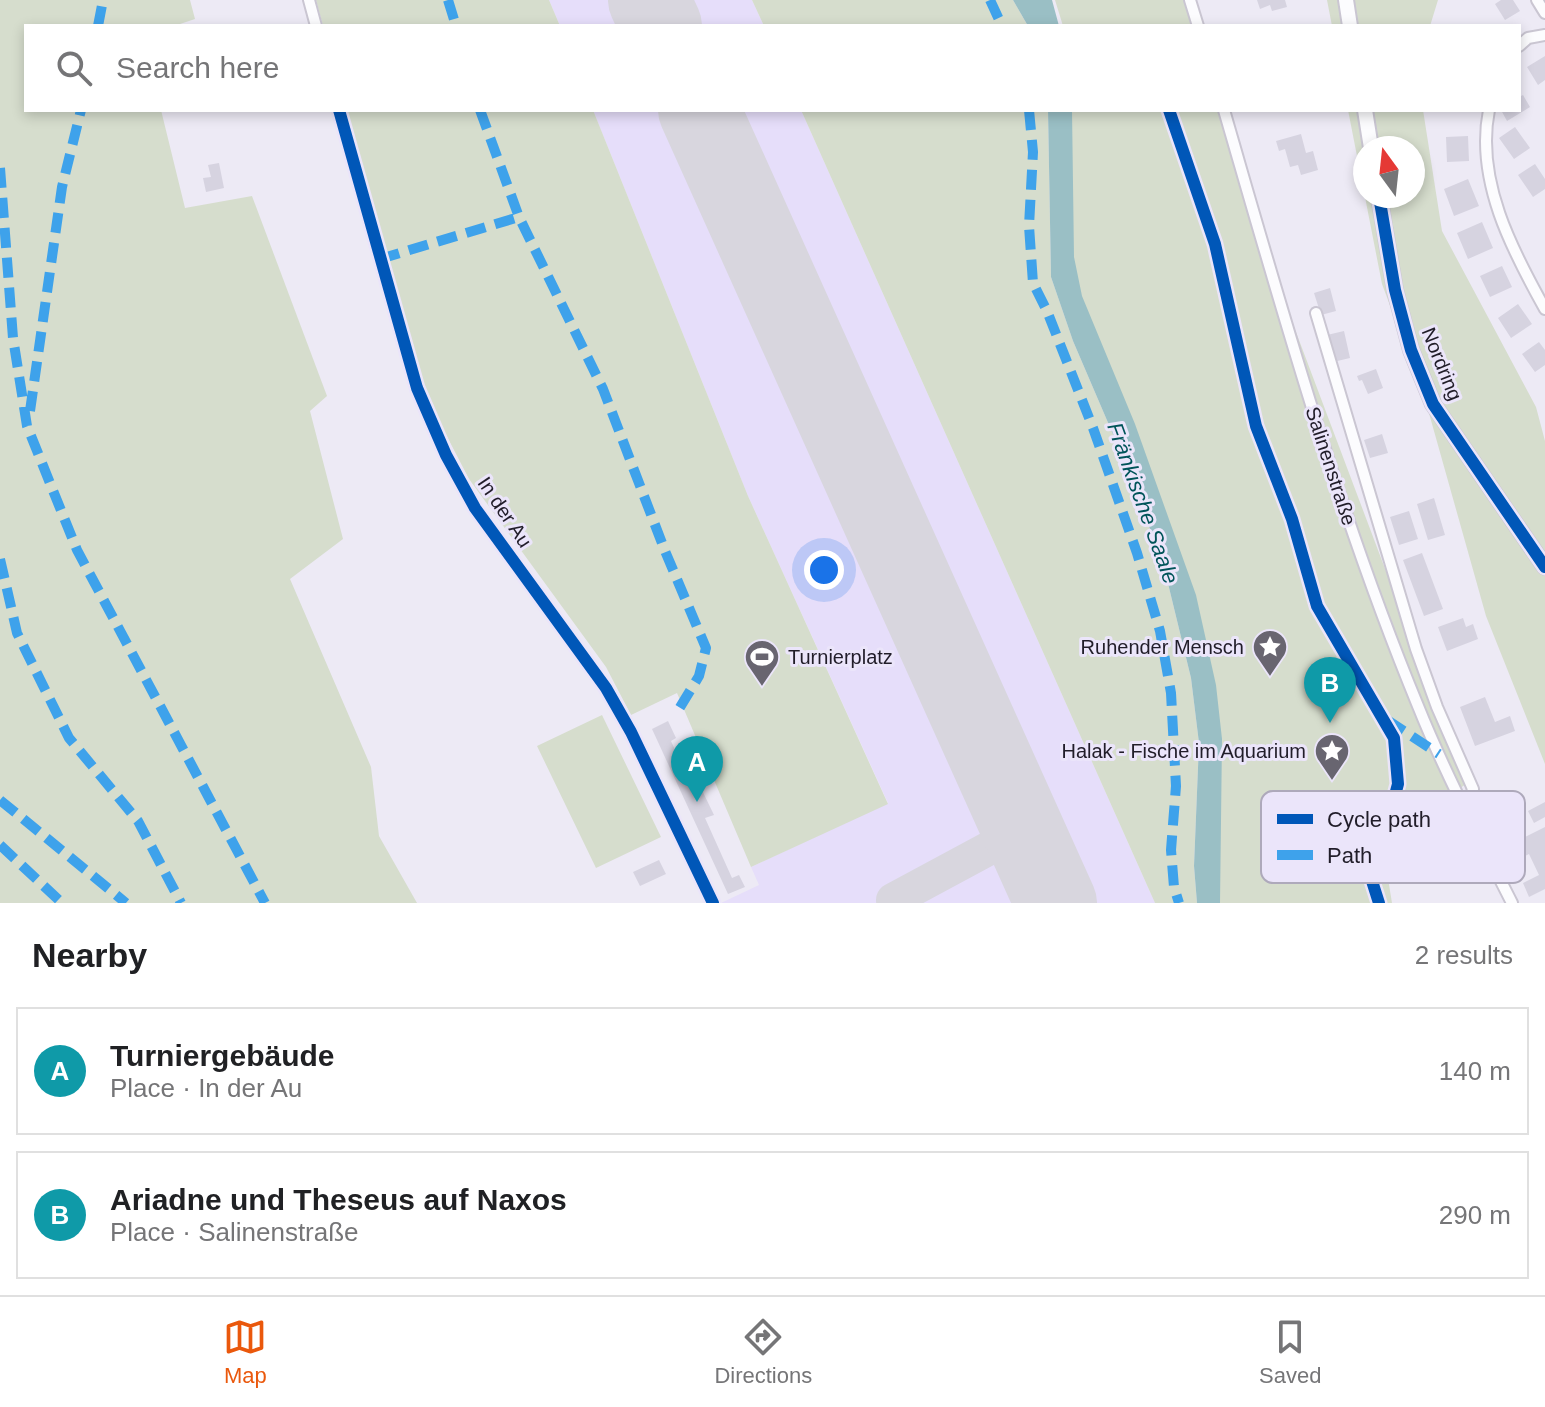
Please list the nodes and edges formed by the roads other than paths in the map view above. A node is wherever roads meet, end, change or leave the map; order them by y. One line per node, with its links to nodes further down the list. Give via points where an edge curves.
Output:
1 (309, 0): 6 (street)
2 (1190, 0): 7 (street)
3 (1346, 0): 8 (main road)
4 (1537, 0): 5 (street)
5 (1545, 13)
6 (315, 24)
7 (1197, 24)
8 (1350, 24)
9 (1545, 35): 10 (street)
10 (1521, 44)
11 (340, 112): 23 (street, In der Au, via 417,388 446,455 475,508 606,688)
12 (1225, 112): 20 (street, Salinenstraße, via 1336,483 1418,707)
13 (1365, 112): 15 (main road)
14 (1489, 112): 17 (street, via 1485,128 1491,188 1504,227)
15 (1369, 136)
16 (1381, 208): 19 (main road, Nordring, via 1395,290 1433,404)
17 (1545, 309)
18 (1316, 313): 21 (street, Salinenstraße, via 1416,649)
19 (1545, 567)
20 (1456, 791)
21 (1472, 791)
22 (1502, 883): 24 (street, Salinenstraße)
23 (713, 903)
24 (1512, 903)

